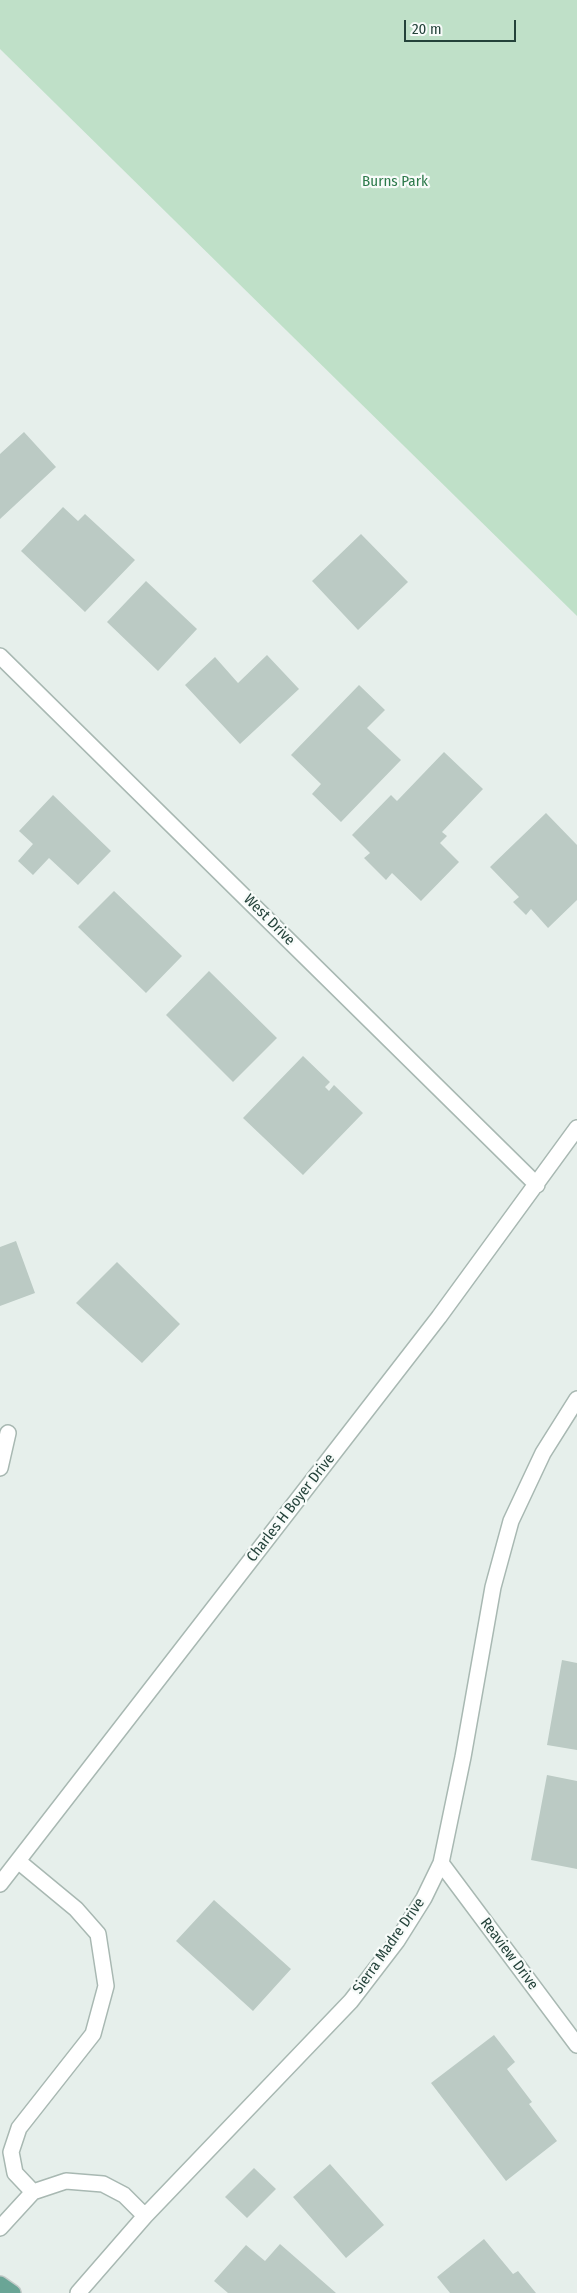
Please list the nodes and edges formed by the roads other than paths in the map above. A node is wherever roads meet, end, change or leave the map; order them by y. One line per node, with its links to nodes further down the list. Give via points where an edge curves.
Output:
1 (0, 656): 3 (street, West Drive)
2 (577, 1128): 3 (street, Charles H Boyer Drive)
3 (537, 1184): 7 (street, Charles H Boyer Drive, via 439,1317)
4 (577, 1399): 8 (street, Sierra Madre Drive, via 543,1453 511,1521 493,1587)
5 (8, 1433): 6 (street)
6 (0, 1468)
7 (18, 1861): 9 (street, Charles H Boyer Drive); 11 (street, via 76,1909 98,1934 106,1986 93,2034 19,2128 11,2152 15,2173)
8 (441, 1863): 10 (street, Reaview Drive); 12 (street, Sierra Madre Drive, via 401,1934 351,2001)
9 (0, 1884)
10 (577, 2045)
11 (33, 2192): 12 (street, via 66,2180 104,2184 124,2195); 13 (street)
12 (145, 2216): 16 (street, Sierra Madre Drive)
13 (0, 2228)
14 (0, 2284): 15 (main road)
15 (13, 2293)
16 (78, 2293)

